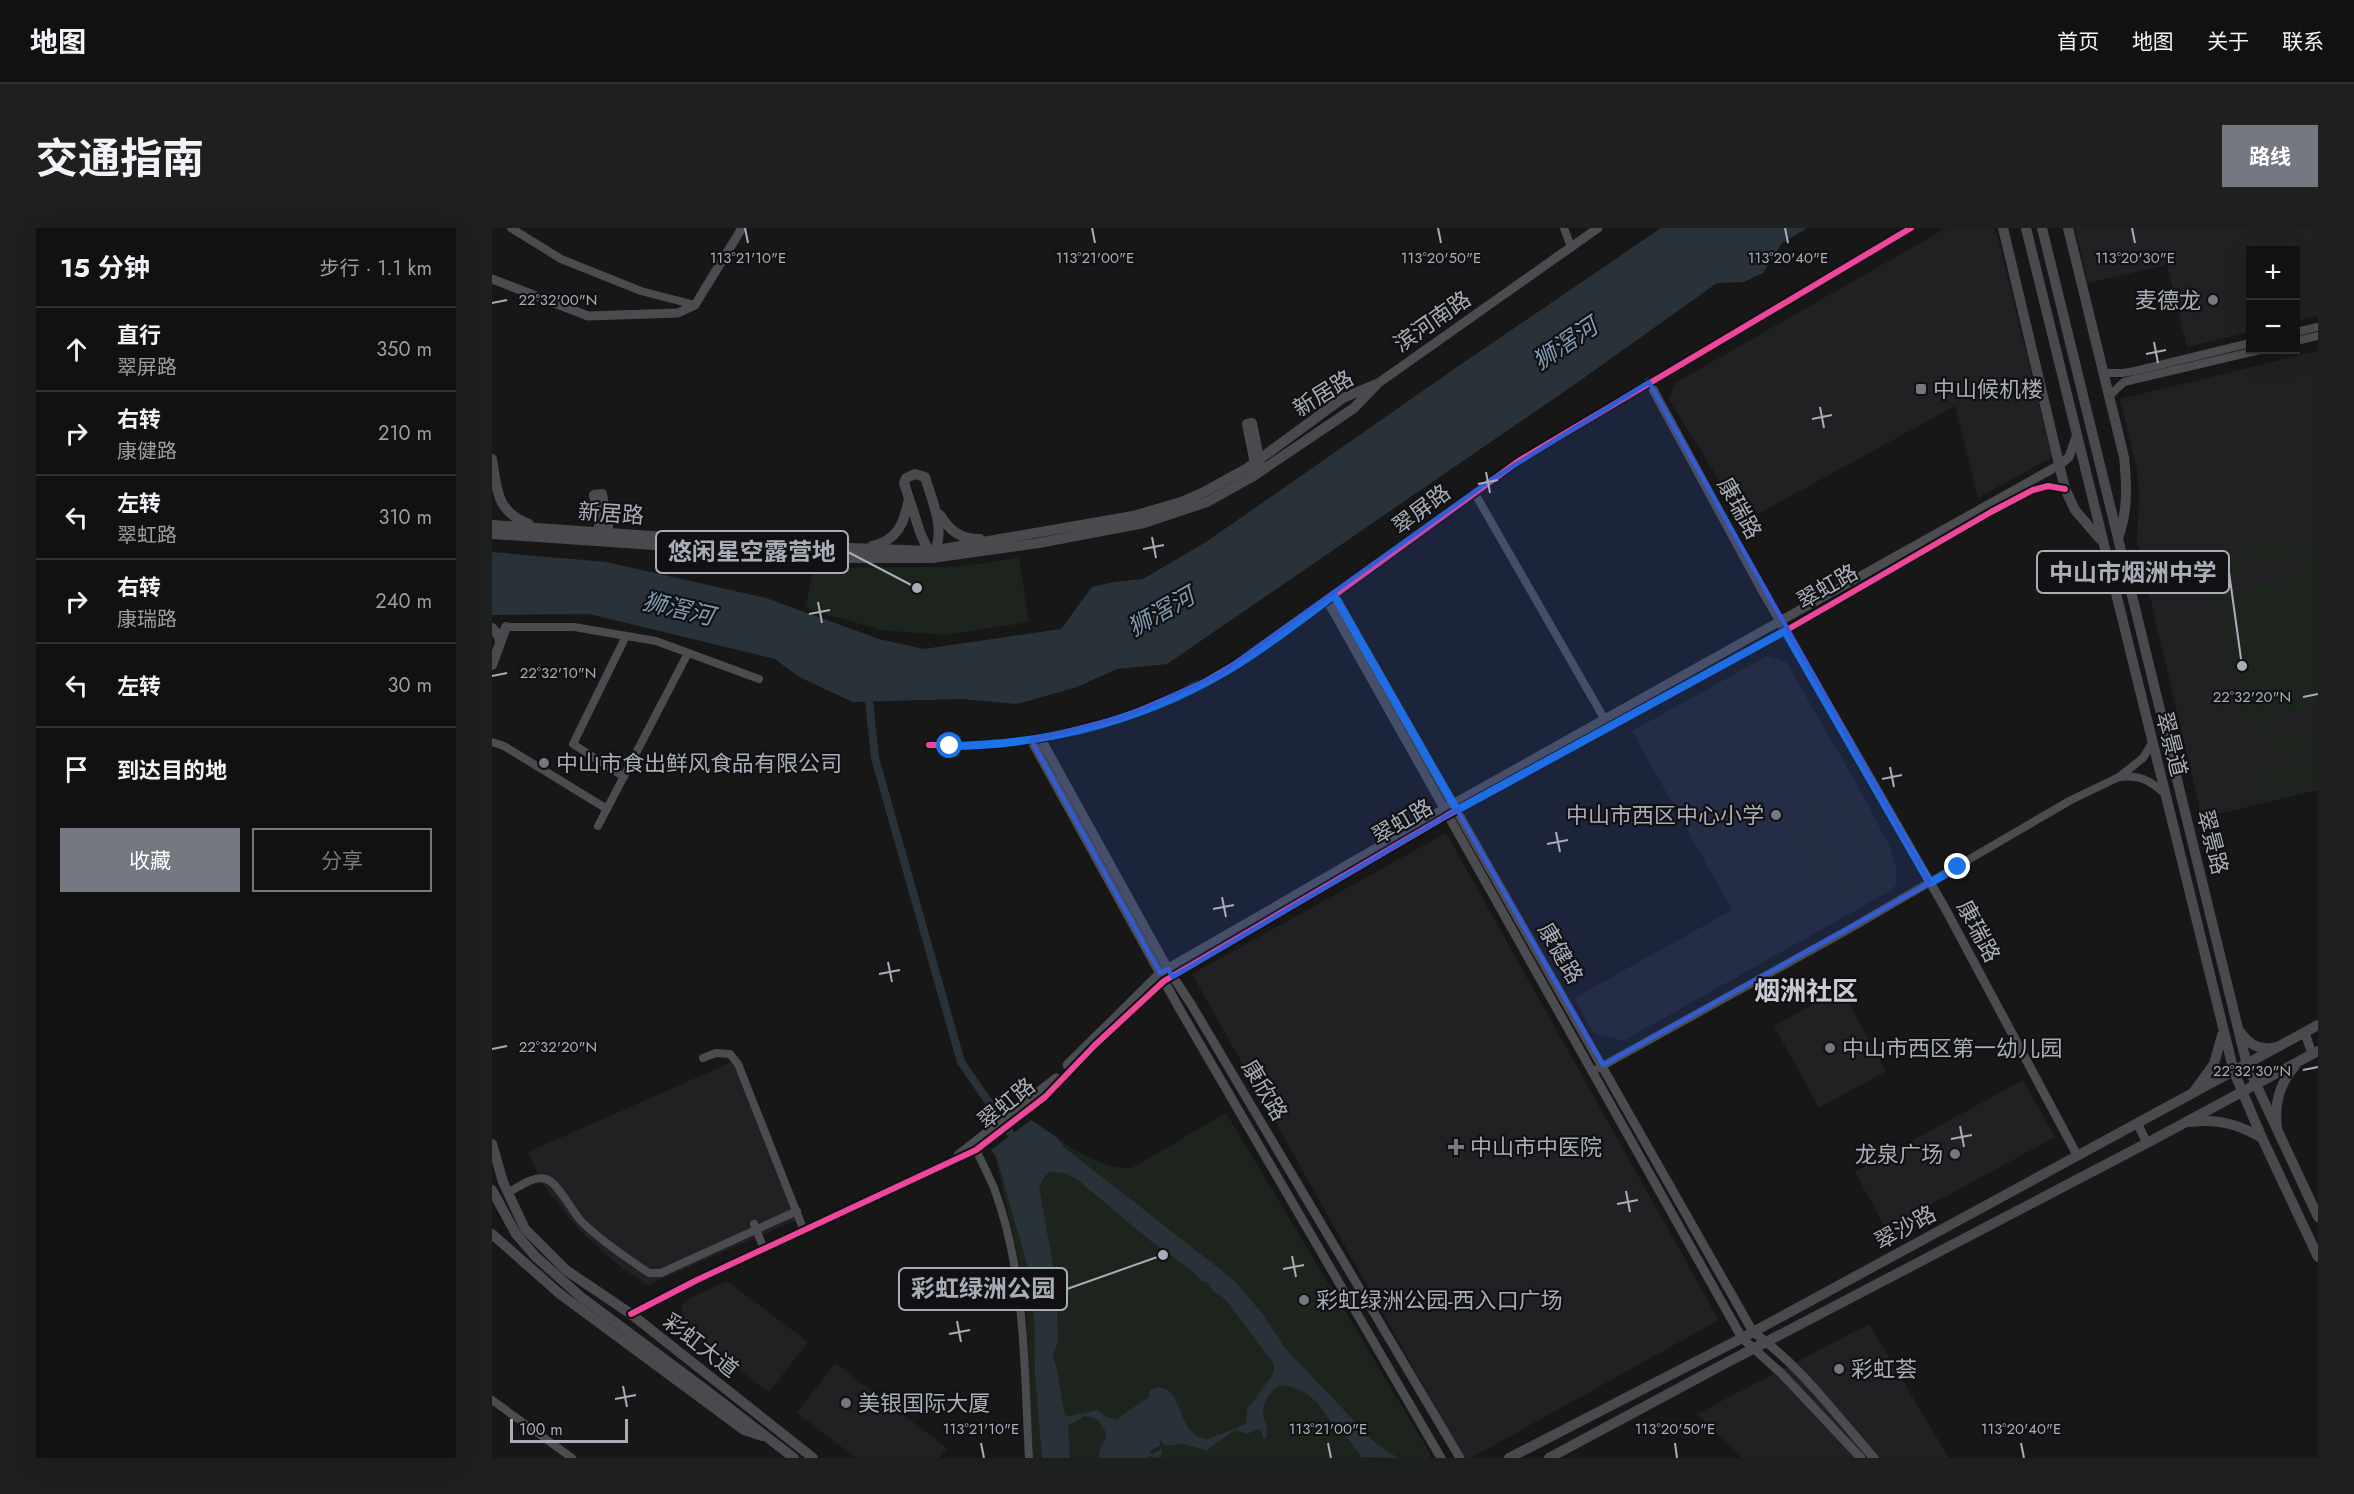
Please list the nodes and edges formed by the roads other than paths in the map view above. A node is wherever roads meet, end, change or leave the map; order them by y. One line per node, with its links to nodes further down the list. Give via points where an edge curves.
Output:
1 (511, 228): 12 (street, via 561,259 641,291)
2 (742, 228): 12 (street)
3 (1564, 228): 10 (street)
4 (1598, 228): 10 (street, 滨河南路)
5 (1911, 228): 20 (street, 翠屏路)
6 (2003, 228): 25 (main road)
7 (2026, 228): 23 (main road, 翠景道)
8 (2042, 228): 35 (main road, 翠景路)
9 (2068, 228): 19 (main road)
10 (1571, 247): 21 (street, 滨河南路)
11 (492, 279): 12 (street, via 588,316 678,313)
12 (695, 305)
13 (2318, 327): 14 (street)
14 (2300, 331)
15 (2318, 336): 16 (street)
16 (2300, 340)
17 (2246, 344): 19 (street, via 2123,374)
18 (2246, 353): 22 (street, via 2124,382)
19 (2104, 373): 22 (main road)
20 (1649, 382): 28 (street, 翠屏路); 41 (street, 康瑞路)
21 (1377, 384): 26 (main road, 新居路, via 1343,398)
22 (2110, 395): 35 (main road, via 2127,484 2126,513)
23 (2076, 437): 25 (street, via 2069,457); 37 (main road, 翠景道)
24 (492, 459): 33 (main road, via 503,507)
25 (2061, 464): 27 (main road); 41 (street, 翠虹路)
26 (1258, 466): 36 (main road, 新居路, via 1181,502 1133,516); 39 (main road, 新居路, via 1207,502 1144,523 1039,543)
27 (2065, 489): 37 (main road, via 2075,510); 44 (street, 翠虹路, via 2048,486 2033,490)
28 (1474, 492): 40 (street, 翠屏路); 50 (street)
29 (932, 500): 30 (main road, via 915,506); 30 (main road, via 925,477 915,474 904,483); 36 (main road, via 948,528 960,536); 39 (main road, via 939,524)
30 (910, 501): 38 (main road, via 900,530 890,539); 39 (main road)
31 (492, 525): 33 (main road, 新居路)
32 (492, 532): 33 (main road)
33 (535, 532): 34 (main road, 新居路)
34 (605, 537): 38 (main road, 新居路); 39 (main road, 新居路, via 845,558)
35 (2118, 538): 64 (main road, 翠景路)
36 (1004, 539): 39 (main road, 新居路)
37 (2102, 541): 53 (main road, 翠景道)
38 (861, 548): 39 (main road, 新居路)
39 (932, 553)
40 (1331, 597): 51 (street, 翠屏路, via 1262,648 1196,687 1125,717); 59 (street, 康健路)
41 (1779, 620): 44 (street, 康瑞路); 50 (street, 翠虹路)
42 (506, 627): 45 (street, via 574,627); 46 (main road)
43 (492, 628): 46 (main road)
44 (1785, 631): 59 (street, 翠虹路); 61 (street, 康瑞路)
45 (626, 636): 47 (street, via 656,641); 55 (street, via 573,744)
46 (500, 642): 48 (main road)
47 (688, 653): 49 (street); 55 (street)
48 (492, 665)
49 (759, 679)
50 (1605, 720): 59 (street, 翠虹路)
51 (1036, 740): 54 (street, 翠屏路); 62 (street, 康欣路)
52 (492, 742): 58 (street)
53 (2152, 743): 56 (street, via 2143,758); 57 (main road, 翠景道)
54 (929, 745)
55 (624, 777): 58 (street)
56 (2119, 777): 57 (street, via 2145,779); 61 (street, via 2071,800)
57 (2165, 794): 65 (main road, 翠景道)
58 (607, 809): 60 (street)
59 (1451, 809): 62 (street, 翠虹路); 71 (street, 康健路); 73 (street, 康健路)
60 (598, 826)
61 (1930, 883): 71 (street); 85 (street, 康瑞路)
62 (1166, 975): 82 (street, 翠虹路, via 1024,1110); 112 (street, 康欣路); 113 (street, 康欣路)
63 (2318, 1026): 66 (main road, 翠沙路)
64 (2238, 1027): 67 (main road, via 2246,1040 2258,1047); 72 (main road, 翠景路)
65 (2223, 1029): 74 (main road, 翠景道); 77 (main road, via 2214,1064 2200,1085)
66 (2305, 1033): 67 (main road, 翠沙路); 68 (street)
67 (2279, 1046): 72 (main road, 翠沙路)
68 (2315, 1052): 70 (main road, 翠沙路)
69 (703, 1058): 91 (street, via 716,1053 730,1054 738,1064)
70 (2300, 1061): 75 (main road, 翠沙路); 80 (main road, via 2281,1086 2276,1117)
71 (1603, 1065): 73 (street); 101 (street, 康健路)
72 (2247, 1065): 74 (main road, 翠沙路); 75 (main road, 翠景路)
73 (1592, 1071): 102 (street, 康健路)
74 (2234, 1072): 76 (main road, 翠景道); 77 (main road, 翠沙路)
75 (2255, 1084): 76 (main road, 翠沙路); 80 (main road, 翠景路)
76 (2242, 1091): 78 (main road, 翠沙路); 81 (main road, 翠景道)
77 (2181, 1101): 79 (main road, 翠沙路)
78 (2185, 1122): 81 (main road, via 2225,1122); 83 (main road, 翠沙路)
79 (2138, 1125): 83 (street); 85 (main road, 翠沙路)
80 (2278, 1133): 92 (main road, 翠景路)
81 (2262, 1138): 99 (main road, 翠景道)
82 (979, 1143): 95 (street, 翠虹路, via 952,1161); 111 (street, via 1000,1210 1020,1302)
83 (2147, 1143): 103 (main road, 翠沙路)
84 (492, 1144): 87 (main road, 彩虹大道)
85 (2077, 1155): 101 (main road, 翠沙路)
86 (492, 1164): 87 (main road)
87 (500, 1181): 89 (main road, 彩虹大道); 90 (main road)
88 (492, 1190): 106 (main road, 彩虹大道, via 516,1234 536,1257 581,1297)
89 (508, 1193): 93 (street, via 533,1180 544,1178 553,1182 583,1223 649,1273 660,1273); 94 (main road, 彩虹大道)
90 (492, 1200)
91 (796, 1211): 93 (street); 95 (street)
92 (2318, 1217)
93 (755, 1227): 98 (street)
94 (525, 1229): 97 (main road, via 511,1221 501,1228); 100 (main road, 彩虹大道, via 566,1270)
95 (804, 1231): 98 (street, 翠虹路)
96 (492, 1234): 97 (main road)
97 (501, 1242): 106 (main road, via 560,1294 744,1430)
98 (764, 1249): 100 (street, 翠虹路)
99 (2318, 1257)
100 (632, 1314): 110 (main road, 彩虹大道)
101 (1753, 1332): 102 (main road, 翠沙路); 103 (street)
102 (1742, 1338): 104 (street, 康健路); 114 (main road, 翠沙路)
103 (1768, 1342): 104 (main road, 翠沙路); 107 (street)
104 (1754, 1349): 107 (street, 康健路); 115 (main road, 翠沙路)
105 (492, 1400): 108 (street)
106 (770, 1438): 109 (main road, 彩虹大道)
107 (1853, 1442): 116 (street); 117 (street)
108 (572, 1458)
109 (794, 1458)
110 (813, 1458)
111 (1029, 1458)
112 (1441, 1458)
113 (1460, 1458)
114 (1509, 1458)
115 (1549, 1458)
116 (1861, 1458)
117 (1874, 1458)

